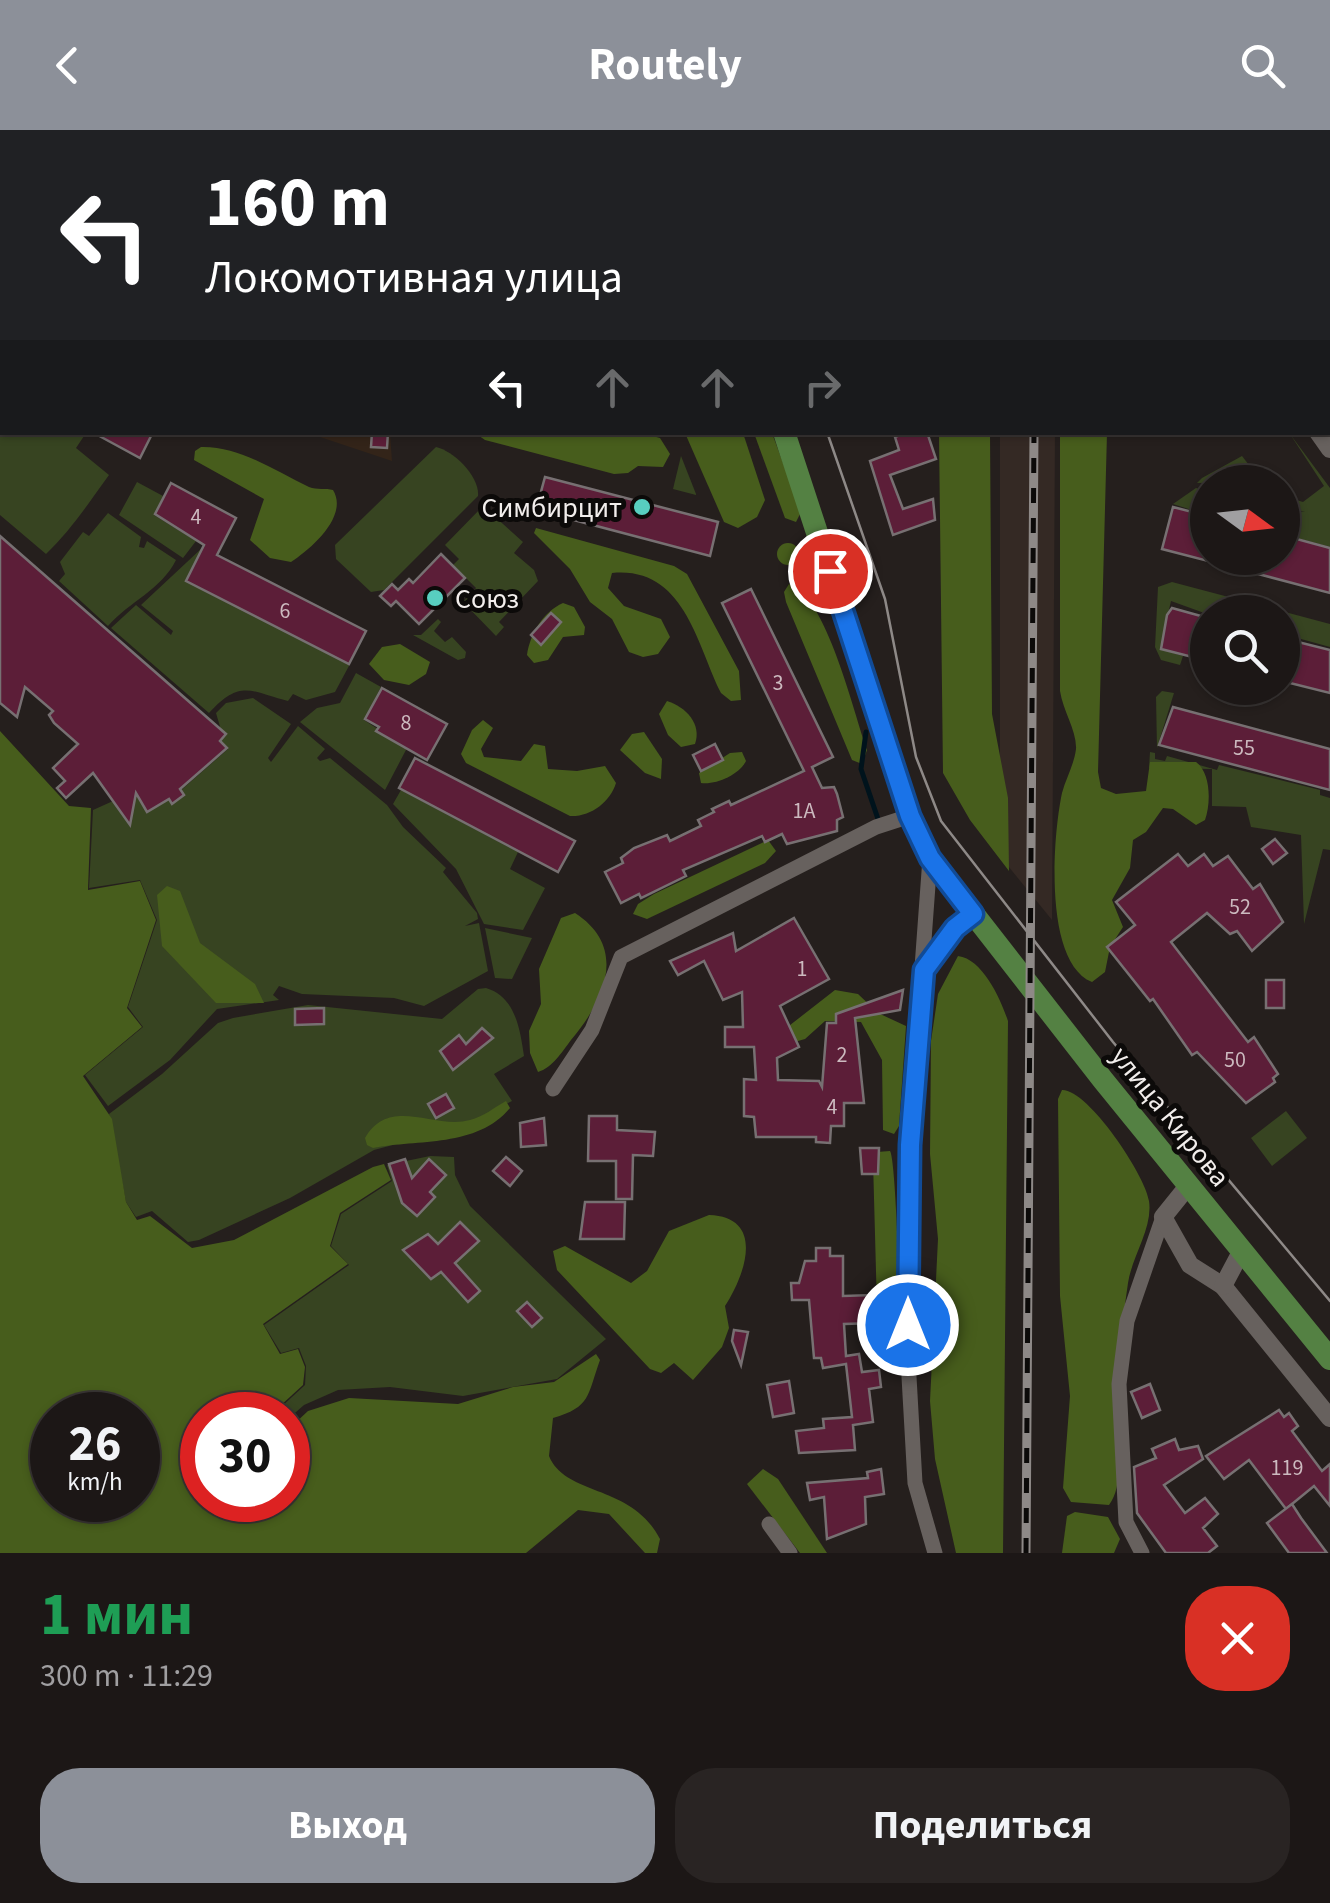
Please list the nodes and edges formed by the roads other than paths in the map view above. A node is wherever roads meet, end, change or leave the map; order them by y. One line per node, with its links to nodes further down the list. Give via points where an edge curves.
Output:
1 (785, 435): 2 (main road, улица Кирова)
2 (910, 816): 3 (main road, улица Кирова); 6 (street, via 621,957 602,1010)
3 (930, 858): 4 (main road, улица Кирова); 5 (street)
4 (971, 911): 5 (street); 7 (main road, улица Кирова)
5 (924, 970): 15 (street, via 910,1145 908,1360 915,1483)
6 (553, 1088)
7 (1188, 1186): 8 (street); 9 (main road, улица Кирова)
8 (1163, 1217): 10 (street, via 1184,1257); 16 (street, via 1127,1321 1119,1384 1126,1522)
9 (1242, 1252): 10 (street); 11 (main road, улица Кирова)
10 (1223, 1286): 12 (street)
11 (1330, 1360)
12 (1330, 1418)
13 (768, 1524): 14 (street)
14 (790, 1553)
15 (935, 1553)
16 (1142, 1553)

